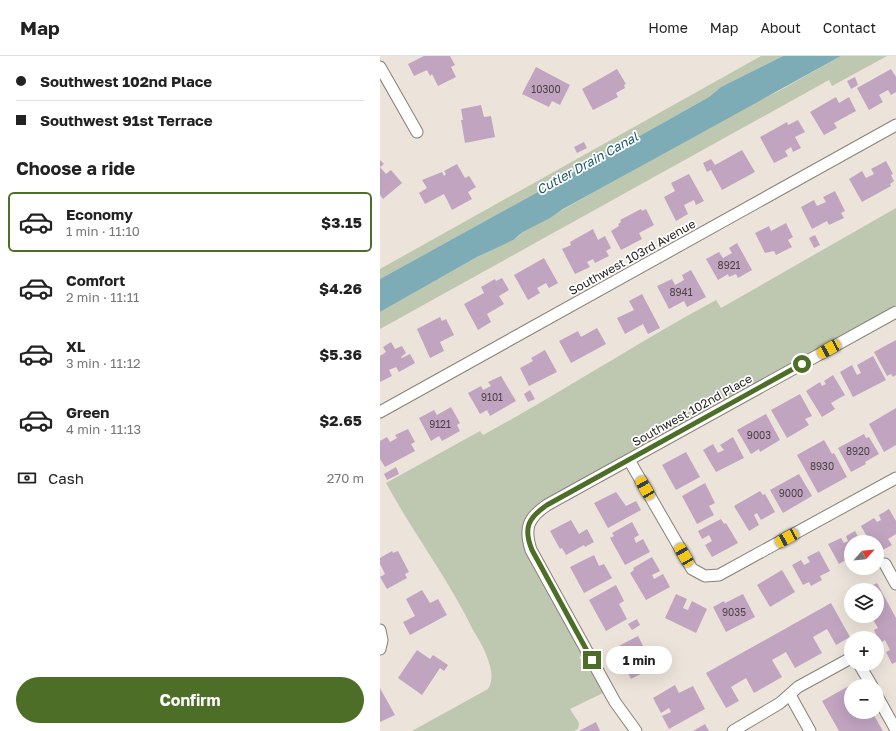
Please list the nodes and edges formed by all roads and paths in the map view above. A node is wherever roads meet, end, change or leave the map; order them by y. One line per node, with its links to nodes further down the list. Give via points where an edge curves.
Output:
1 (380, 68): 3 (street)
2 (896, 124): 5 (street, Southwest 103rd Avenue)
3 (418, 132)
4 (896, 312): 6 (street, Southwest 102nd Place)
5 (380, 412)
6 (629, 460): 7 (street, via 692,569 705,576 719,575); 18 (street, Southwest 102nd Place, via 536,513 528,527 528,540 615,702)
7 (896, 478)
8 (885, 564): 9 (street)
9 (896, 584)
10 (380, 630): 11 (street)
11 (381, 647)
12 (844, 662): 13 (street)
13 (790, 695): 19 (street); 20 (street)
14 (896, 706): 16 (street)
15 (884, 708): 16 (street)
16 (886, 712): 17 (street)
17 (896, 730)
18 (636, 731)
19 (733, 731)
20 (810, 731)

